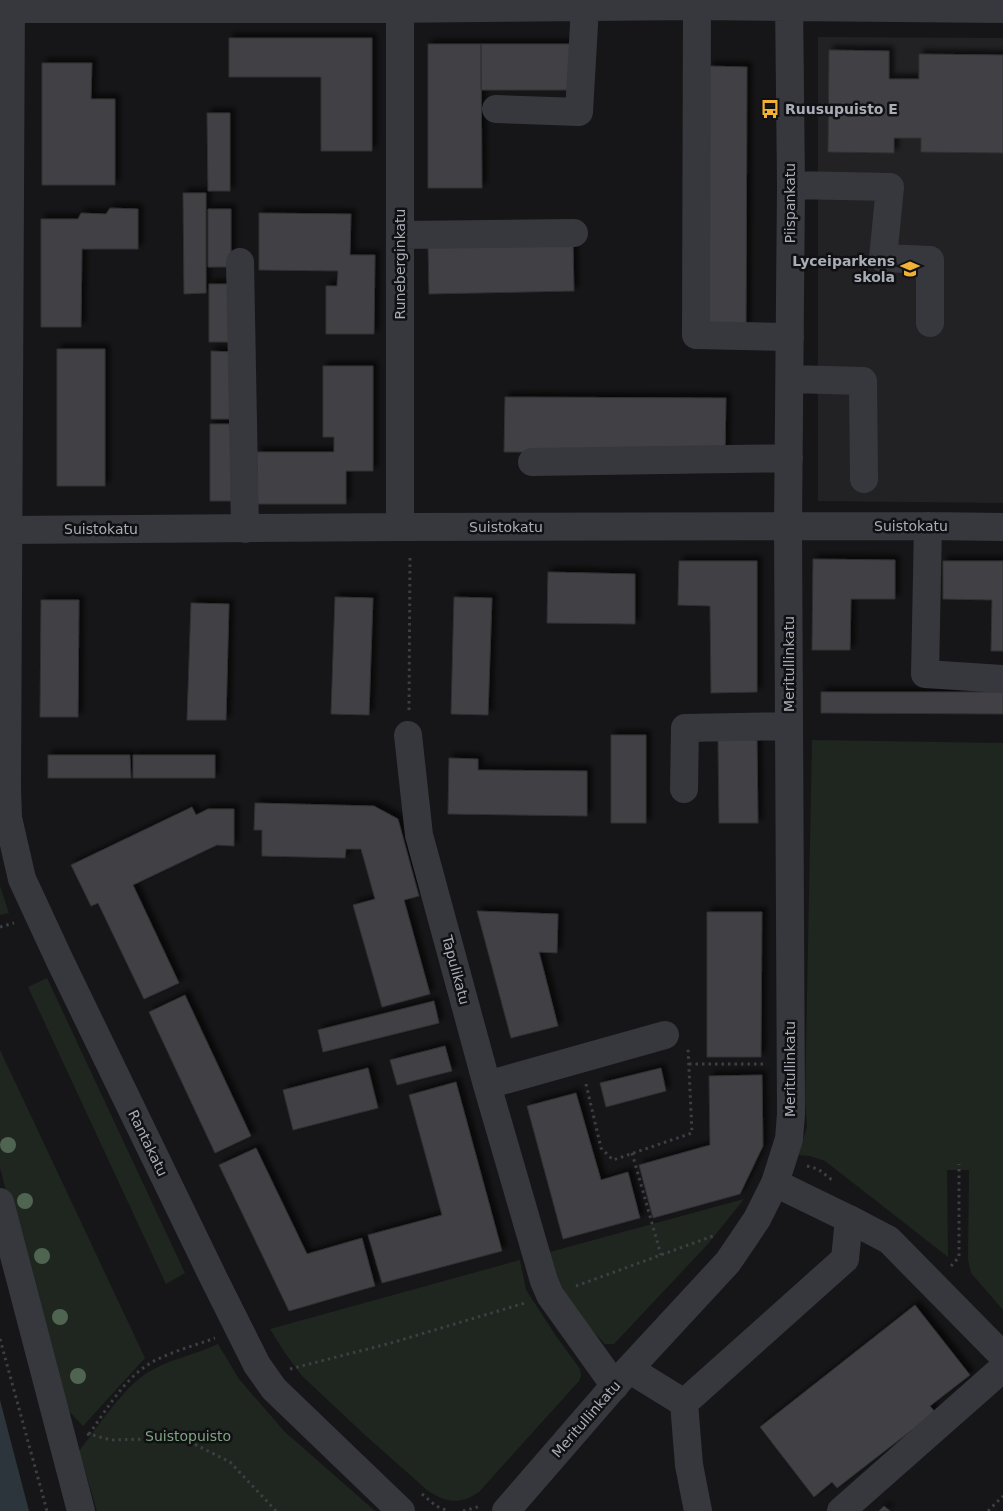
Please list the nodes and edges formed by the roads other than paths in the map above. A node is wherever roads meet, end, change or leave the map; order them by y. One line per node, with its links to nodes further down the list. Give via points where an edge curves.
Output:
1 (789, 3): 5 (street); 6 (street); 8 (street, Piispankatu)
2 (11, 4): 3 (street); 23 (street, Rantakatu)
3 (400, 4): 4 (street); 10 (street, Runeberginkatu)
4 (589, 4): 5 (street); 7 (street, via 579,112)
5 (697, 6): 13 (street, via 696,335)
6 (1003, 9)
7 (496, 109)
8 (791, 186): 12 (street, via 890,187 883,258 930,260); 13 (street, Piispankatu)
9 (574, 233): 10 (street)
10 (400, 235): 20 (street, Runeberginkatu)
11 (240, 262): 22 (street)
12 (930, 323)
13 (790, 337): 14 (street, Piispankatu)
14 (790, 379): 15 (street, Piispankatu); 17 (street, via 863,381)
15 (789, 458): 16 (street); 18 (street, Piispankatu)
16 (532, 462)
17 (864, 480)
18 (788, 526): 19 (street, Suistokatu); 20 (street, Suistokatu); 26 (street, Meritullinkatu)
19 (928, 526): 21 (street, Suistokatu); 24 (street, via 925,674)
20 (400, 527): 22 (street, Suistokatu)
21 (1003, 528)
22 (245, 529): 23 (street, Suistokatu)
23 (9, 530): 25 (street, Rantakatu)
24 (1003, 678)
25 (4, 722): 39 (street, Rantakatu, via 8,818 22,879 257,1365 274,1389)
26 (789, 726): 28 (street, via 685,728); 31 (street, Meritullinkatu, via 791,1114 789,1139)
27 (408, 736): 30 (street, Tapulikatu, via 419,836)
28 (684, 789)
29 (665, 1035): 30 (street)
30 (487, 1085): 36 (street, Tapulikatu, via 550,1295)
31 (775, 1183): 33 (street); 36 (street, Meritullinkatu, via 757,1219 728,1262)
32 (0, 1202): 38 (street)
33 (849, 1218): 34 (street, via 889,1240); 37 (street, via 845,1259)
34 (1003, 1356)
35 (1003, 1368): 42 (street)
36 (622, 1377): 37 (street); 40 (street, Meritullinkatu)
37 (684, 1403): 41 (street, via 689,1465)
38 (81, 1511)
39 (401, 1511)
40 (506, 1511)
41 (698, 1511)
42 (841, 1511)

